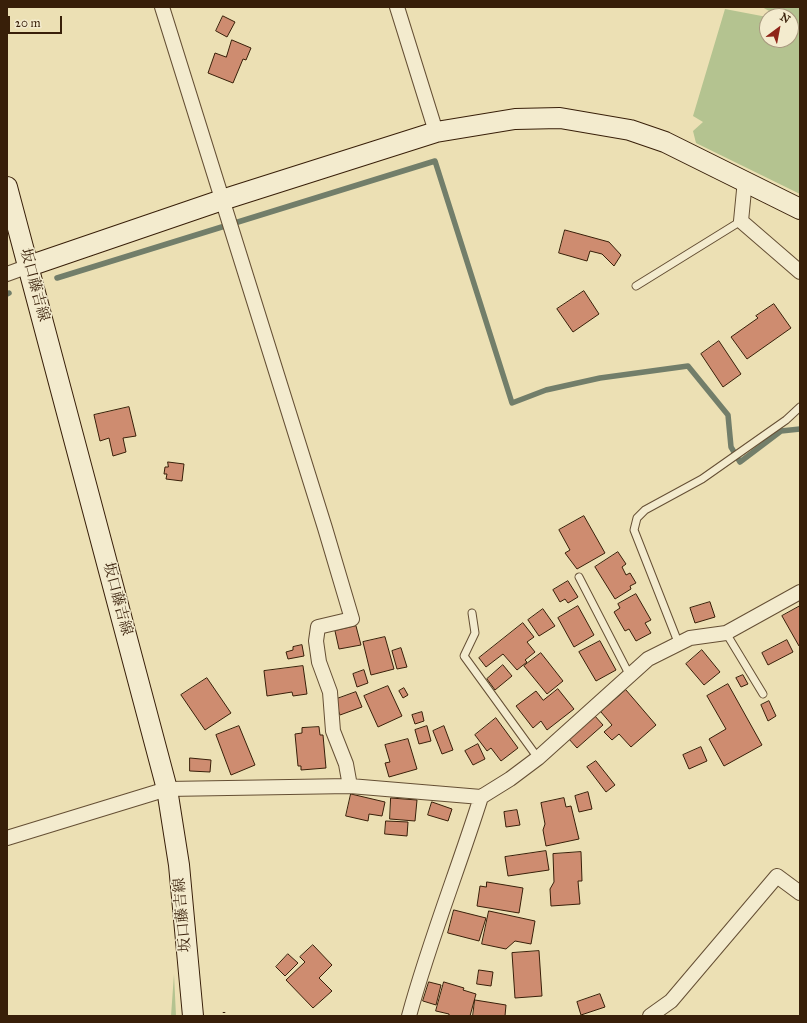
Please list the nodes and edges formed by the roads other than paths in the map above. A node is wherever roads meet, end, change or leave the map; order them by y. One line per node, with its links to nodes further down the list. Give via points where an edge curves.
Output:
1 (162, 7): 6 (street)
2 (397, 7): 3 (street)
3 (436, 132): 4 (main road, via 515,119 560,118 630,130); 6 (main road)
4 (745, 180): 7 (main road); 8 (street)
5 (7, 188): 9 (main road, 坂口藤吉線)
6 (222, 200): 9 (main road); 22 (street, via 352,619 318,627 316,641 319,662 330,692 334,731 346,764)
7 (800, 209)
8 (741, 220): 10 (street); 12 (lane)
9 (29, 266): 11 (street); 23 (main road, 坂口藤吉線)
10 (800, 272)
11 (7, 274)
12 (636, 286)
13 (800, 407): 18 (lane, via 786,420 702,479 645,510 637,518 634,530)
14 (579, 577): 19 (lane)
15 (800, 592): 17 (street)
16 (472, 614): 21 (lane, via 476,633 464,656)
17 (726, 633): 18 (street); 20 (lane)
18 (678, 642): 19 (street, via 648,659)
19 (629, 674): 21 (street)
20 (763, 694)
21 (538, 758): 24 (street)
22 (350, 786): 23 (street); 24 (street)
23 (167, 789): 25 (street); 27 (main road, 坂口藤吉線, via 179,865)
24 (481, 797): 28 (street, via 421,973)
25 (7, 838)
26 (800, 894): 29 (street, via 777,876 671,1001)
27 (193, 1016)
28 (409, 1016)
29 (650, 1016)

